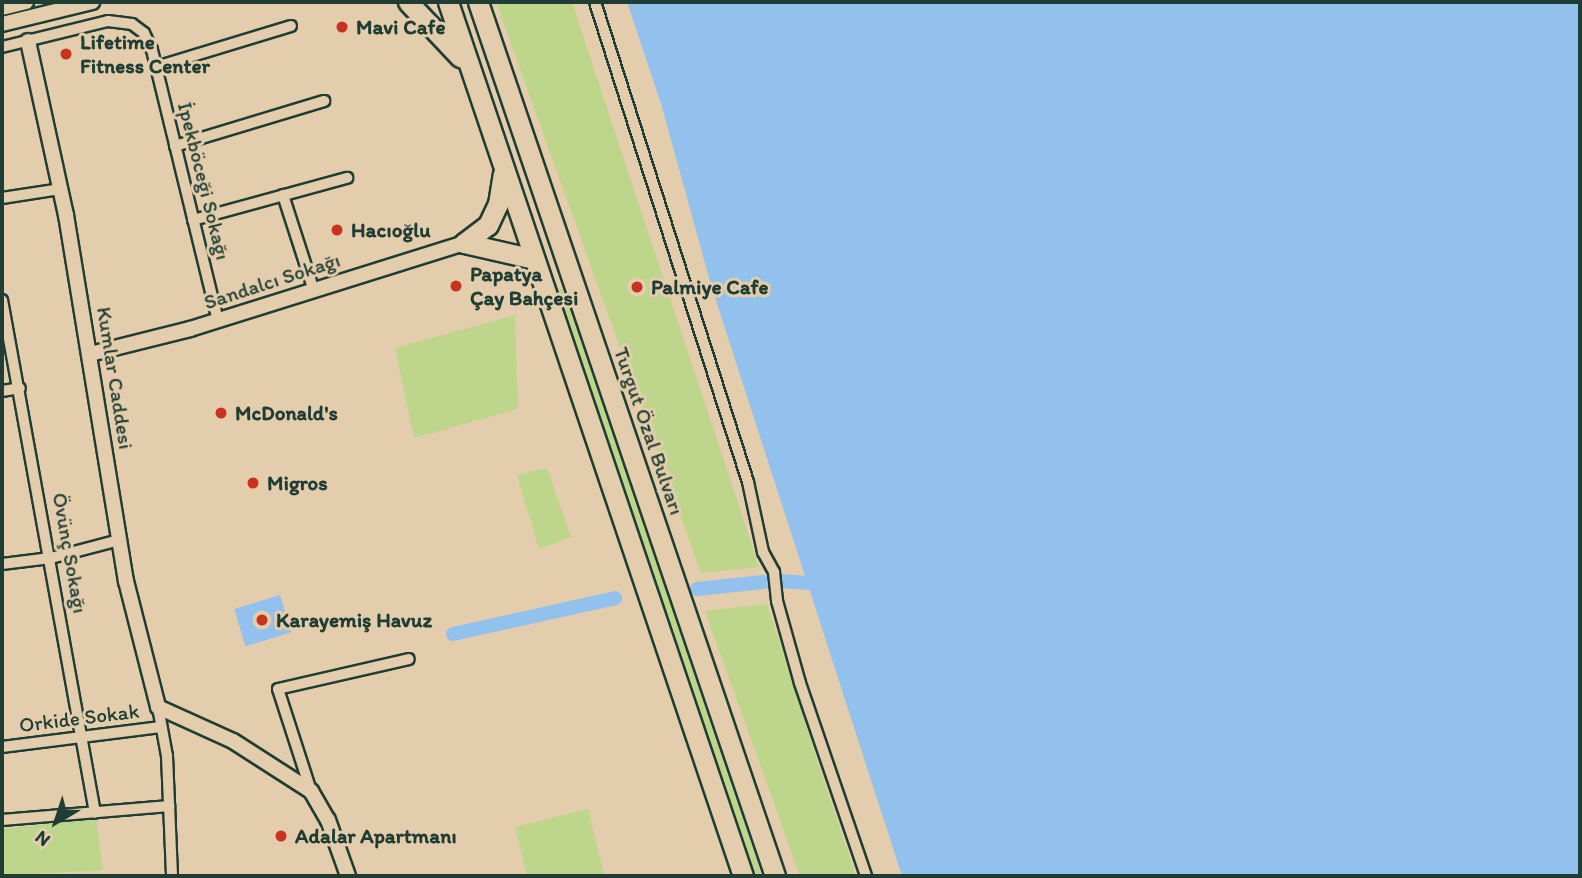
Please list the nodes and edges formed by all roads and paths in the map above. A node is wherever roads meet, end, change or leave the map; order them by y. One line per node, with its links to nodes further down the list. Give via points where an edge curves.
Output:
1 (25, 2): 7 (street)
2 (92, 2): 8 (street)
3 (408, 2): 13 (highway, via 447,39)
4 (448, 2): 13 (highway)
5 (478, 2): 45 (highway, Turgut Özal Bulvarı)
6 (595, 2): 46 (street, via 748,482 762,552 774,572 777,601 800,683)
7 (2, 8)
8 (2, 24)
9 (291, 26): 12 (street)
10 (28, 41): 11 (street, İpekböceği Sokağı); 12 (street, İpekböceği Sokağı, via 108,21 132,24 144,33); 18 (street, Kumlar Caddesi)
11 (2, 47)
12 (156, 66): 15 (street, İpekböceği Sokağı)
13 (470, 70): 16 (highway)
14 (324, 101): 15 (street)
15 (175, 146): 21 (street, İpekböceği Sokağı)
16 (503, 166): 22 (highway, via 504,185 494,215); 23 (highway)
17 (347, 178): 19 (street)
18 (61, 189): 20 (street); 27 (street, Kumlar Caddesi)
19 (283, 195): 21 (street); 24 (street)
20 (2, 198)
21 (193, 220): 26 (street, İpekböceği Sokağı)
22 (464, 243): 23 (highway); 24 (street, Sandalcı Sokağı)
23 (534, 259): 44 (highway)
24 (313, 288): 26 (street, Sandalcı Sokağı)
25 (2, 300): 28 (street, Övünç Sokağı)
26 (218, 320): 27 (street, Sandalcı Sokağı)
27 (90, 354): 30 (street, Kumlar Caddesi)
28 (20, 388): 29 (street); 31 (street, Övünç Sokağı)
29 (2, 391)
30 (119, 540): 31 (street); 34 (street, Kumlar Caddesi)
31 (51, 558): 32 (street); 36 (street, Övünç Sokağı)
32 (2, 564)
33 (409, 659): 38 (street, via 278,689)
34 (164, 710): 35 (street); 38 (street, via 233,741)
35 (161, 727): 36 (street, Orkide Sokak); 39 (street)
36 (80, 737): 37 (street, Orkide Sokak); 40 (street, Övünç Sokağı)
37 (2, 747)
38 (311, 791): 43 (street, via 328,820)
39 (169, 806): 40 (street); 42 (street)
40 (95, 813): 41 (street)
41 (2, 820)
42 (172, 876)
43 (348, 876)
44 (743, 876)
45 (775, 876)
46 (866, 876)

